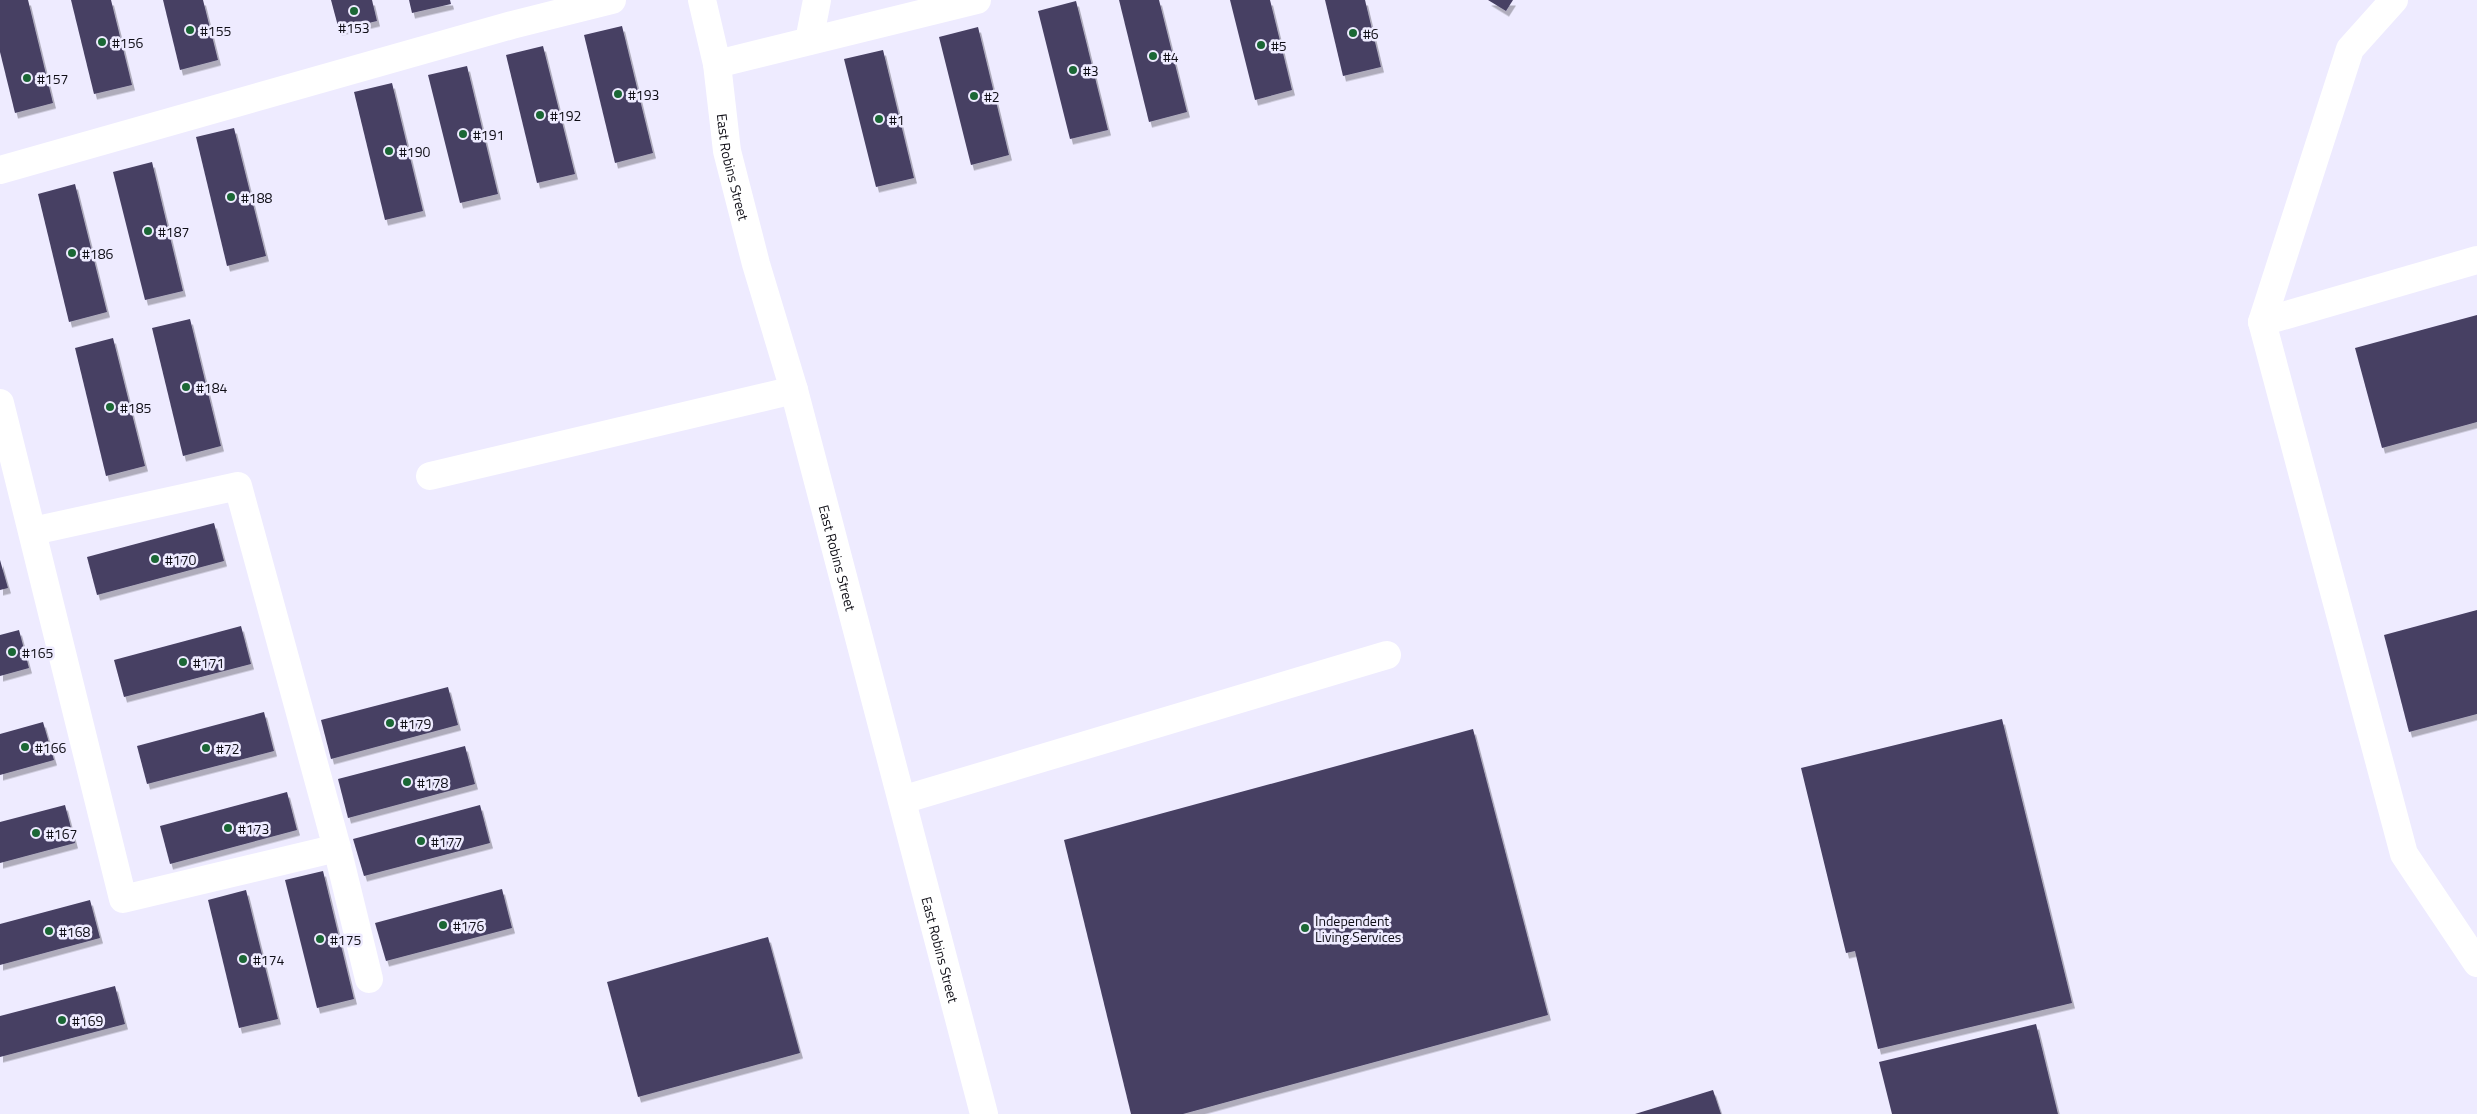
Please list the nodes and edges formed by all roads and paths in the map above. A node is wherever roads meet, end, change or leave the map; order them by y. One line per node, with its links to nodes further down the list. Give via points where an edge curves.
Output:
1 (612, 0): 8 (street, via 512,25)
2 (702, 0): 7 (street, East Robins Street)
3 (817, 0): 6 (street)
4 (977, 0): 6 (street)
5 (2394, 0): 10 (street, via 2350,49)
6 (809, 41): 7 (street)
7 (717, 64): 11 (street, East Robins Street, via 727,151 756,264)
8 (0, 170)
9 (2477, 260): 10 (street)
10 (2262, 322): 18 (street, via 2404,854)
11 (794, 390): 13 (street); 16 (street, East Robins Street)
12 (0, 403): 14 (street)
13 (430, 476)
14 (33, 531): 17 (street, via 238,486); 17 (street, via 123,899)
15 (1387, 655): 16 (street)
16 (902, 800): 20 (street, East Robins Street)
17 (337, 848): 19 (street)
18 (2477, 963)
19 (369, 979)
20 (984, 1114)

